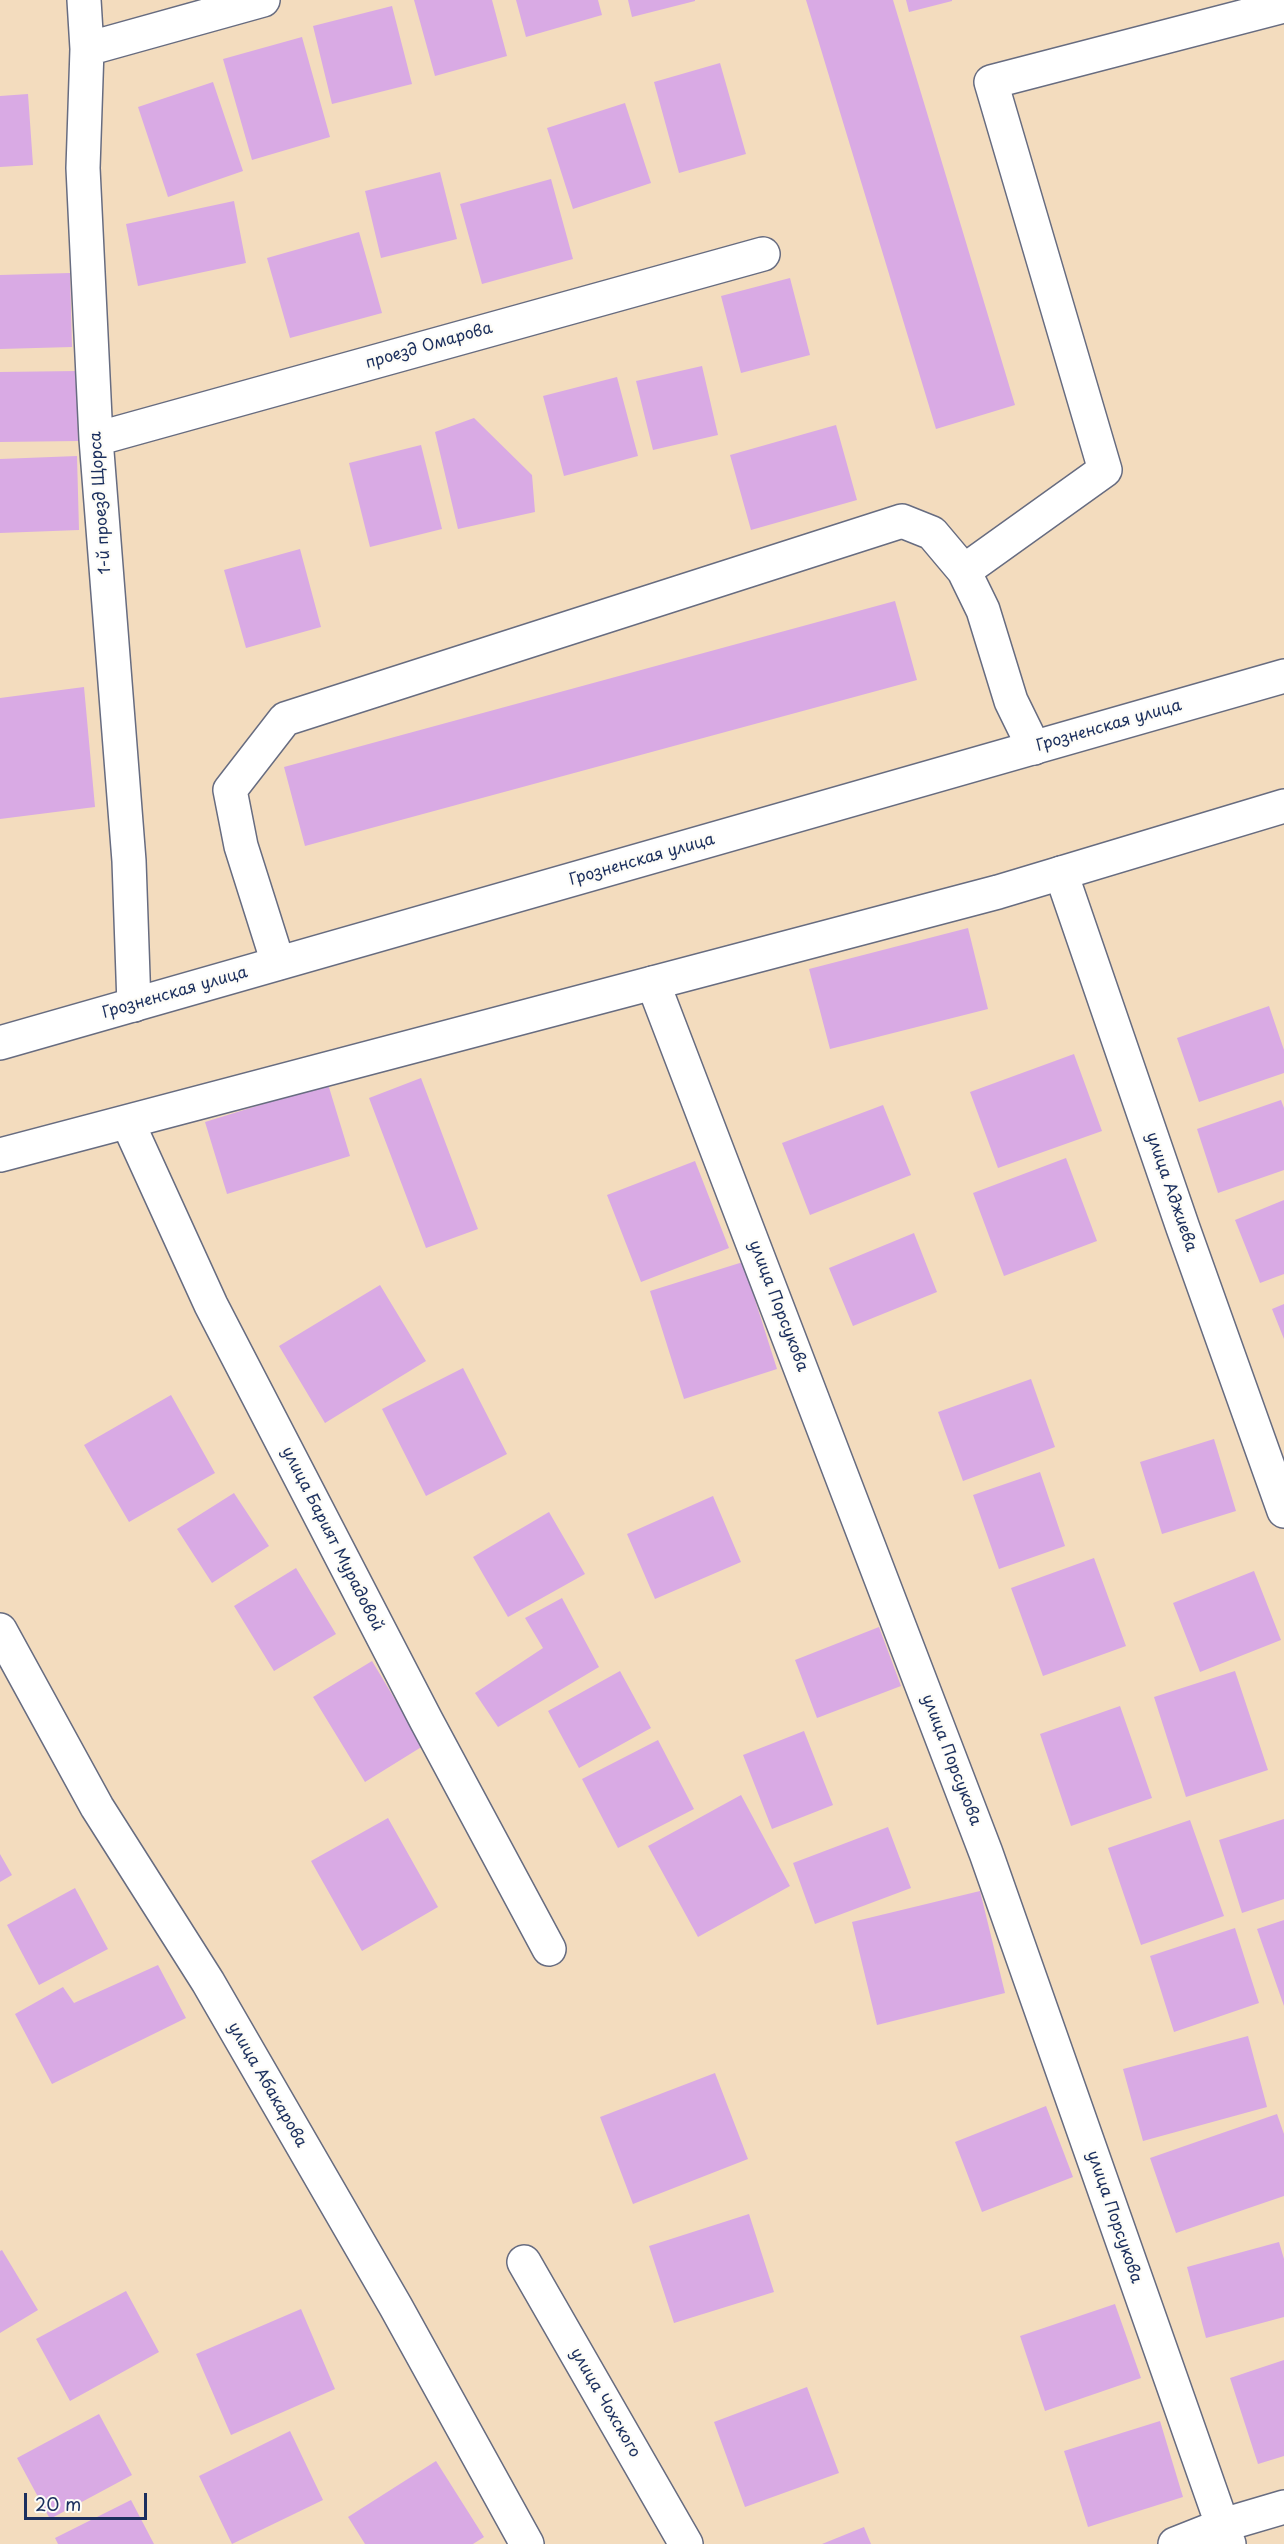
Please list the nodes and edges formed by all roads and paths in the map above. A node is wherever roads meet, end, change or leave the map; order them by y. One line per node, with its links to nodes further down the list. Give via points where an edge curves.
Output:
1 (84, 0): 4 (street, 1-й проезд Щорса)
2 (263, 0): 4 (street)
3 (1284, 6): 7 (street, via 991,82 1105,470)
4 (87, 49): 6 (street, 1-й проезд Щорса, via 83,168)
5 (763, 254): 6 (street, проезд Омарова)
6 (96, 439): 14 (street, 1-й проезд Щорса, via 129,861)
7 (964, 571): 9 (street, via 983,610 1011,701); 12 (street, via 932,533 902,521 285,719 230,790 241,846)
8 (1284, 676): 9 (street, Грозненская улица)
9 (1034, 748): 12 (street, Грозненская улица)
10 (1284, 806): 11 (street)
11 (1061, 873): 13 (street); 18 (street, улица Аджиева)
12 (278, 963): 14 (street, Грозненская улица)
13 (653, 983): 16 (street); 23 (street, улица Порсукова, via 986,1853)
14 (134, 1005): 15 (street, Грозненская улица)
15 (0, 1043)
16 (128, 1123): 17 (street); 20 (street, улица Барият Мурадовой, via 211,1305)
17 (0, 1155)
18 (1284, 1511)
19 (0, 1630): 24 (street, улица Абакарова, via 97,1808 208,1982 390,2296)
20 (549, 1949)
21 (524, 2262): 25 (street, улица Чохского)
22 (1284, 2507): 23 (street)
23 (1226, 2535): 26 (street)
24 (527, 2544)
25 (686, 2544)
26 (1175, 2544)

